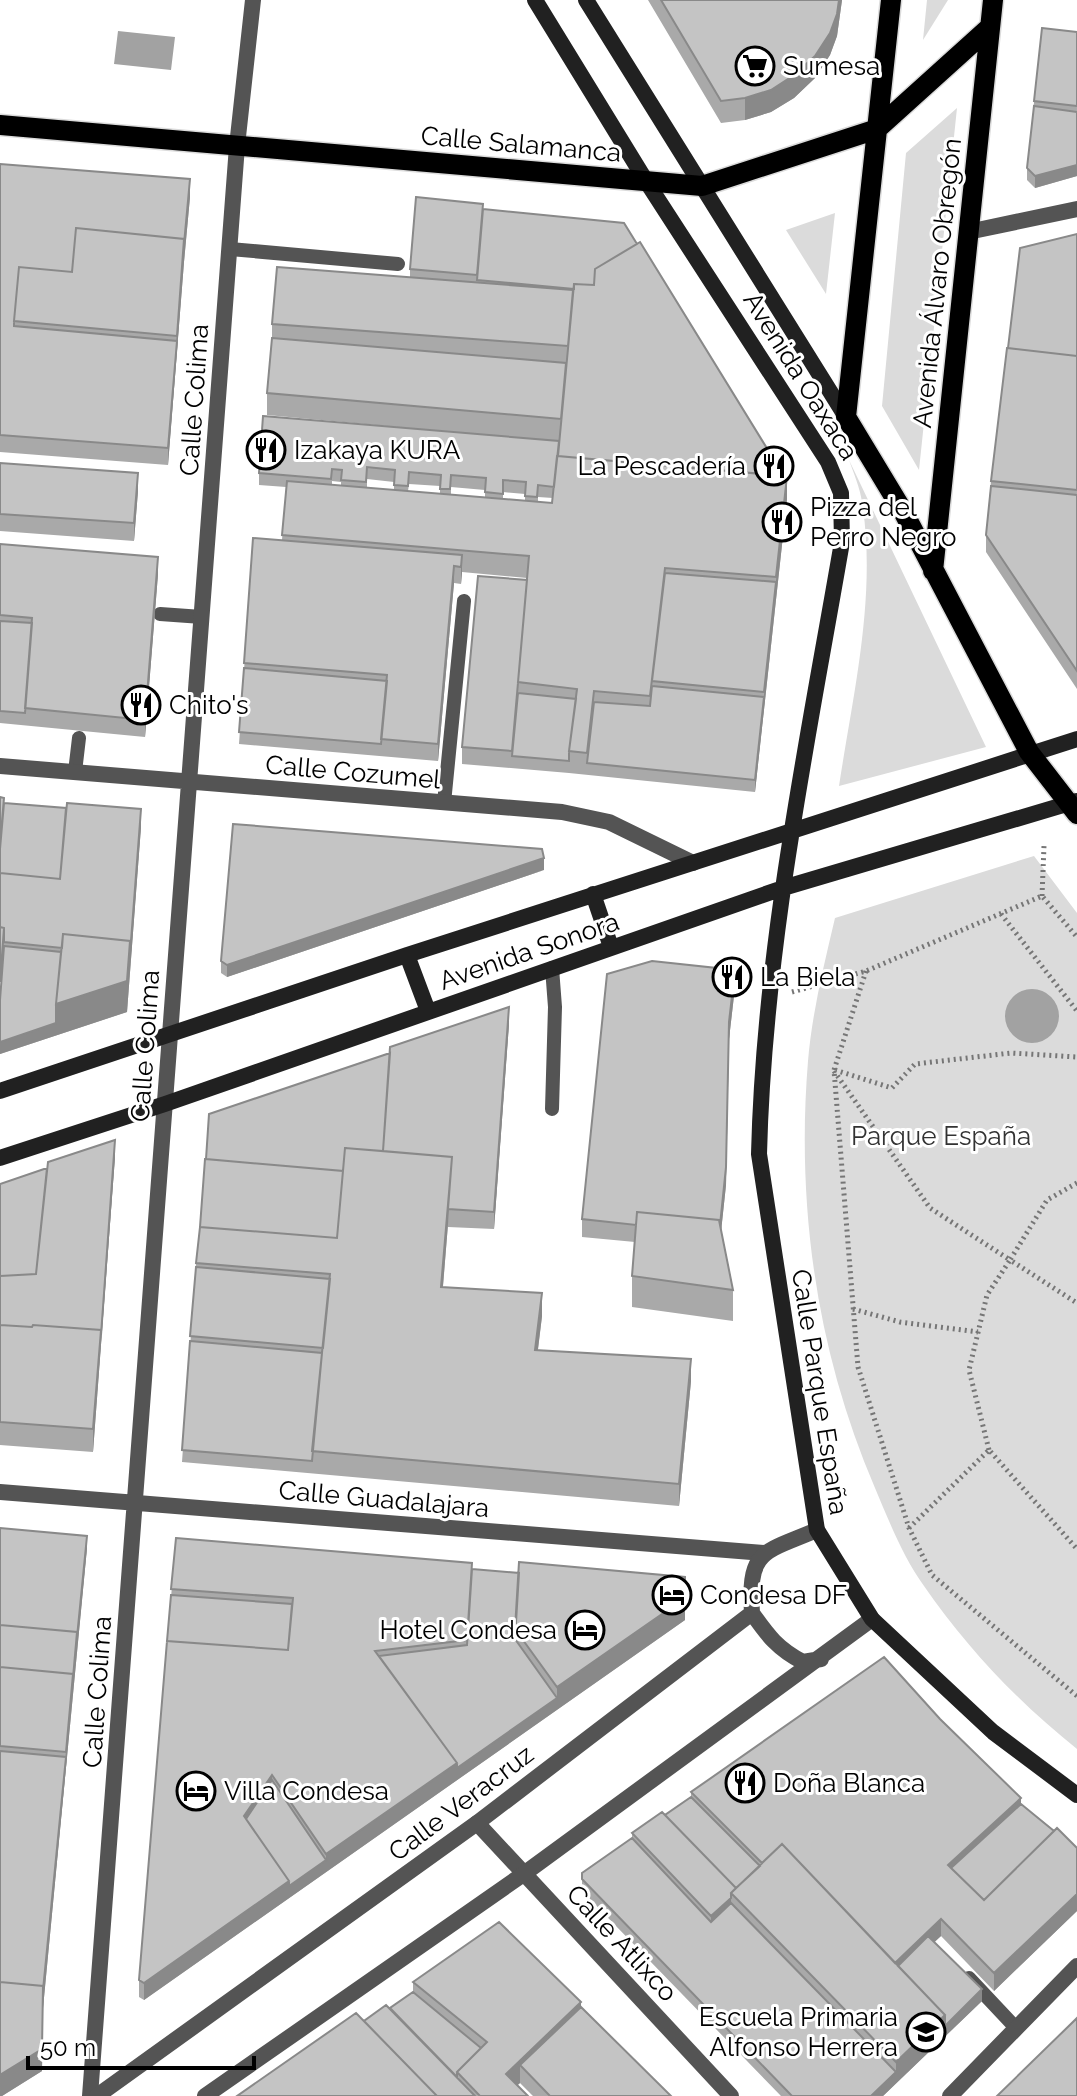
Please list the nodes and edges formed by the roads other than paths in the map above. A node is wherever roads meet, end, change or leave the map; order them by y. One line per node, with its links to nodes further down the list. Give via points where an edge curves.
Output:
1 (253, 0): 9 (street, Calle Colima)
2 (535, 0): 10 (main road, Avenida Oaxaca)
3 (586, 0): 11 (main road, Avenida Oaxaca)
4 (891, 0): 8 (main road)
5 (993, 0): 6 (main road, Avenida Álvaro Obregón)
6 (990, 27): 8 (main road, Calle Salamanca); 13 (main road, Avenida Álvaro Obregón)
7 (0, 125): 9 (main road, Calle Salamanca)
8 (877, 129): 11 (main road, Calle Salamanca); 16 (main road)
9 (237, 146): 10 (main road, Calle Salamanca); 14 (street, Calle Colima)
10 (646, 181): 11 (main road, Calle Salamanca); 29 (main road, Avenida Oaxaca, via 828,462 841,493 842,542)
11 (702, 186): 16 (main road, Avenida Oaxaca)
12 (1077, 209): 13 (street)
13 (968, 232): 17 (main road, Avenida Álvaro Obregón)
14 (230, 249): 15 (lane); 20 (street, Calle Colima)
15 (398, 264)
16 (846, 417): 17 (main road, Avenida Oaxaca)
17 (933, 571): 23 (main road, Avenida Oaxaca)
18 (464, 601): 27 (lane)
19 (160, 614): 20 (lane)
20 (202, 617): 26 (street, Calle Colima)
21 (79, 738): 25 (lane)
22 (1077, 739): 23 (main road, Avenida Sonora)
23 (1029, 752): 28 (main road, Avenida Oaxaca); 29 (main road, Avenida Sonora)
24 (0, 766): 25 (street, Calle Cozumel)
25 (75, 772): 26 (street, Calle Cozumel)
26 (190, 782): 27 (street, Calle Cozumel); 37 (street, Calle Colima)
27 (444, 803): 30 (street, Calle Cozumel, via 562,812 609,822)
28 (1074, 806): 31 (main road, Avenida Sonora)
29 (792, 829): 30 (main road, Avenida Sonora); 31 (main road, Avenida Oaxaca)
30 (693, 863): 32 (main road, Avenida Sonora)
31 (783, 888): 33 (main road, Avenida Sonora); 44 (main road, Calle Parque España, via 759,1154)
32 (593, 894): 33 (main road); 34 (main road, Avenida Sonora)
33 (611, 947): 35 (main road, Avenida Sonora)
34 (407, 955): 36 (main road); 37 (main road, Avenida Sonora)
35 (552, 968): 36 (main road, Avenida Sonora); 40 (lane)
36 (428, 1011): 39 (main road, Avenida Sonora)
37 (170, 1033): 38 (main road, Avenida Sonora); 39 (street, Calle Colima)
38 (0, 1091)
39 (165, 1104): 41 (main road, Avenida Sonora); 43 (street, Calle Colima)
40 (552, 1109)
41 (0, 1158)
42 (0, 1492): 43 (street, Calle Guadalajara)
43 (135, 1503): 45 (street, Calle Guadalajara); 55 (street, Calle Colima)
44 (817, 1530): 45 (street); 47 (main road, Calle Parque España)
45 (764, 1553): 46 (street, via 750,1583)
46 (752, 1613): 48 (street, via 789,1655 803,1662); 50 (street, Calle Veracruz)
47 (872, 1619): 48 (street); 49 (main road, Calle Parque España, via 993,1732)
48 (822, 1658): 51 (street)
49 (1077, 1795)
50 (477, 1823): 51 (street, Calle Atlixco); 56 (street, Calle Veracruz)
51 (525, 1873): 57 (street); 58 (street, Calle Atlixco)
52 (1077, 1966): 54 (street)
53 (963, 1971): 54 (lane)
54 (1016, 2028): 59 (street)
55 (90, 2096)
56 (97, 2096)
57 (205, 2096)
58 (731, 2096)
59 (950, 2096)

